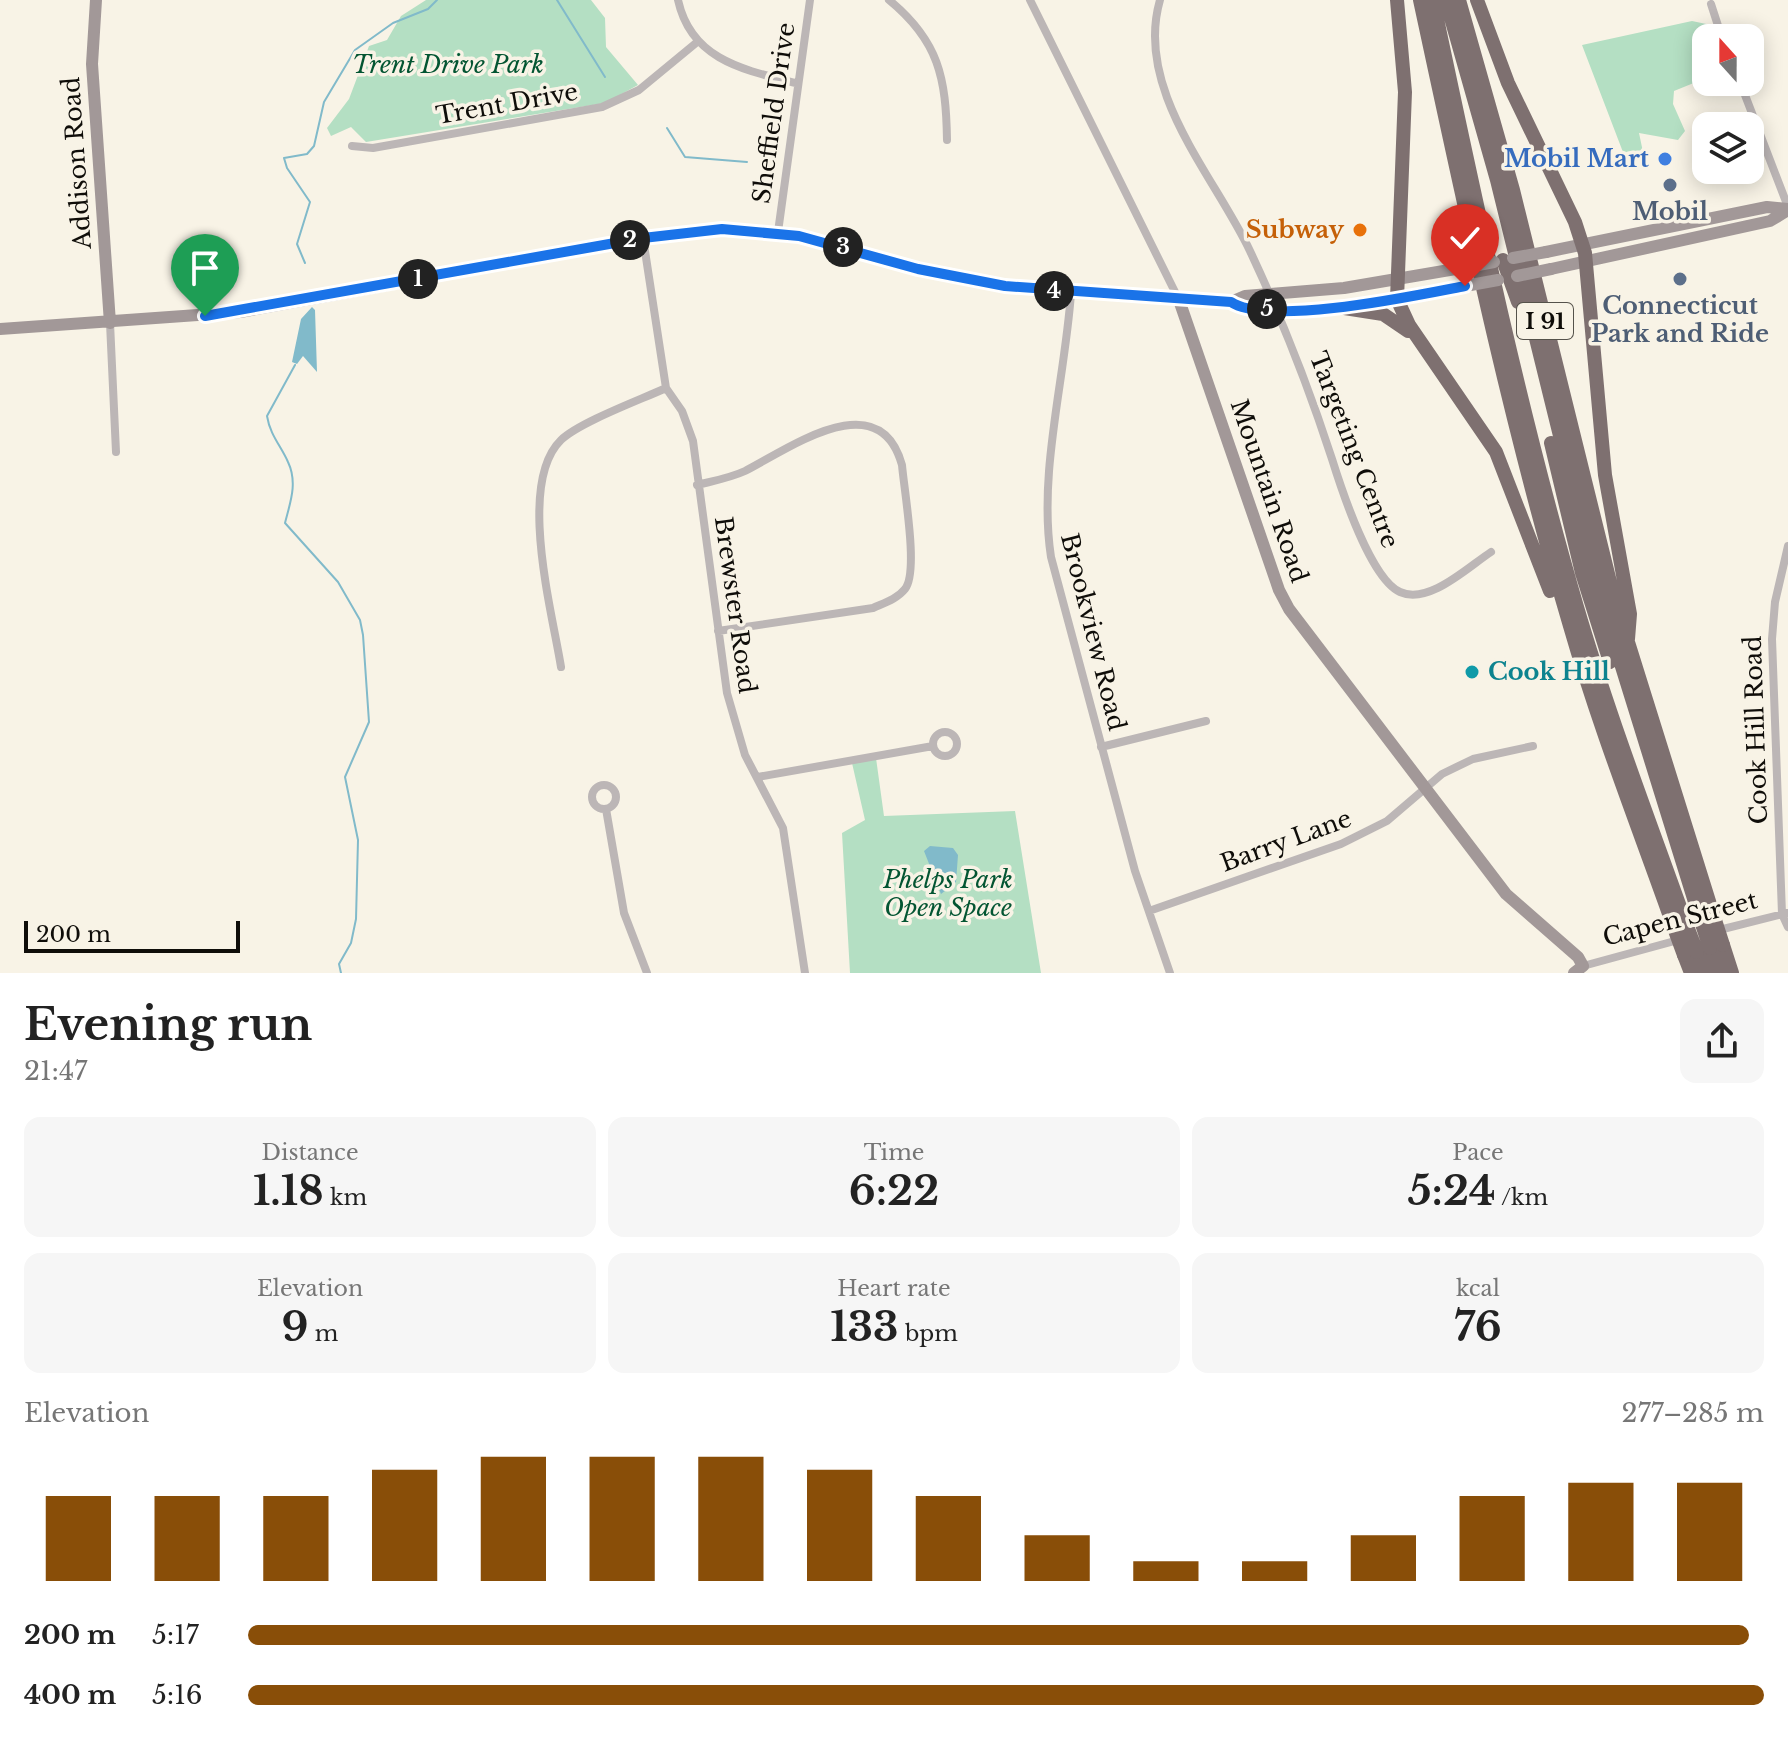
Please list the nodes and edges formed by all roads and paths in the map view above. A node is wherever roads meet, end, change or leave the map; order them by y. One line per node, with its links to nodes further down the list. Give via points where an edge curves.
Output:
1 (96, 0): 40 (main road, Addison Road, via 92,64)
2 (678, 0): 15 (street)
3 (810, 0): 16 (street, Sheffield Drive)
4 (889, 0): 18 (street, via 912,19 932,47 945,86)
5 (1030, 0): 36 (street, Mountain Road)
6 (1160, 0): 34 (street, Targeting Centre, via 1157,53 1165,92)
7 (1397, 0): 31 (highway, via 1405,92)
8 (1420, 0): 49 (highway, I 91, via 1461,193)
9 (1433, 0): 58 (highway, via 1558,538)
10 (1446, 0): 60 (highway, via 1497,180 1597,586)
11 (1459, 0): 50 (highway, I 91)
12 (1477, 0): 26 (highway, via 1508,83)
13 (1711, 4): 14 (street)
14 (1717, 24)
15 (696, 43): 16 (street, via 747,71); 19 (street, Trent Drive, via 639,90 602,107 373,148)
16 (796, 83): 23 (street, Sheffield Drive)
17 (1745, 96): 20 (street)
18 (947, 140)
19 (352, 146)
20 (1788, 209): 21 (main road, via 1772,206); 24 (main road, via 1774,220)
21 (1722, 216): 22 (main road); 24 (main road)
22 (1647, 231): 26 (main road); 27 (main road)
23 (778, 232): 25 (main road, via 722,229); 33 (main road, via 956,277)
24 (1725, 232): 27 (main road)
25 (643, 238): 40 (main road, via 240,312); 43 (street, Brewster Road)
26 (1583, 245): 28 (main road, bridge); 29 (highway)
27 (1650, 249): 29 (main road)
28 (1503, 260): 30 (highway); 31 (main road, bridge)
29 (1587, 262): 30 (main road, bridge); 50 (highway, via 1605,475 1630,614)
30 (1507, 278): 35 (main road, bridge); 58 (highway, via 1505,290 1584,609); 60 (highway, via 1515,289 1593,611)
31 (1395, 281): 32 (main road); 35 (highway)
32 (1336, 289): 34 (main road); 38 (main road)
33 (1071, 293): 36 (main road); 55 (street, Brookview Road, via 1045,519)
34 (1268, 295): 37 (main road); 39 (street, Targeting Centre)
35 (1397, 299): 38 (main road); 42 (highway)
36 (1179, 300): 37 (main road); 57 (main road, Mountain Road, via 1279,590 1302,629)
37 (1231, 302): 39 (main road, via 1243,308)
38 (1338, 307): 39 (main road); 42 (highway, via 1383,314)
39 (1275, 309): 47 (street, Targeting Centre, via 1307,378 1347,500 1384,579 1401,593 1425,593)
40 (110, 323): 41 (main road); 44 (street)
41 (0, 329)
42 (1417, 337): 49 (highway, via 1502,463 1559,618)
43 (666, 388): 45 (street, Brewster Road, via 693,441); 51 (street, via 562,439 546,460 539,525)
44 (116, 452)
45 (697, 485): 48 (street, Brewster Road); 48 (street, via 745,471 827,429 853,425 873,427 888,438 902,465 911,569 907,588 873,608)
46 (1788, 546): 62 (street, Cook Hill Road, via 1772,639)
47 (1491, 552)
48 (718, 631): 56 (street, Brewster Road, via 733,721)
49 (1574, 640): 63 (highway, I 91)
50 (1627, 643): 63 (highway, I 91)
51 (561, 667)
52 (1206, 721): 55 (street)
53 (933, 746): 56 (street)
54 (1533, 746): 57 (street, Barry Lane, via 1473,759 1442,774)
55 (1101, 747): 61 (street, Brookview Road)
56 (758, 777): 68 (street, Brewster Road, via 783,828)
57 (1426, 790): 61 (street, Barry Lane, via 1371,831); 66 (main road, Mountain Road, via 1506,894 1571,949)
58 (1641, 798): 63 (highway)
59 (606, 809): 67 (street, via 624,913)
60 (1667, 812): 63 (highway)
61 (1149, 911): 69 (street, Brookview Road)
62 (1785, 914): 64 (street); 66 (street, Capen Street)
63 (1693, 920): 65 (highway, I 91, bridge); 65 (highway, I 91, bridge)
64 (1788, 927)
65 (1703, 950): 70 (highway, I 91); 71 (highway); 72 (highway); 73 (highway, I 91)
66 (1579, 969)
67 (647, 973)
68 (805, 973)
69 (1170, 973)
70 (1691, 973)
71 (1704, 973)
72 (1718, 973)
73 (1732, 973)

